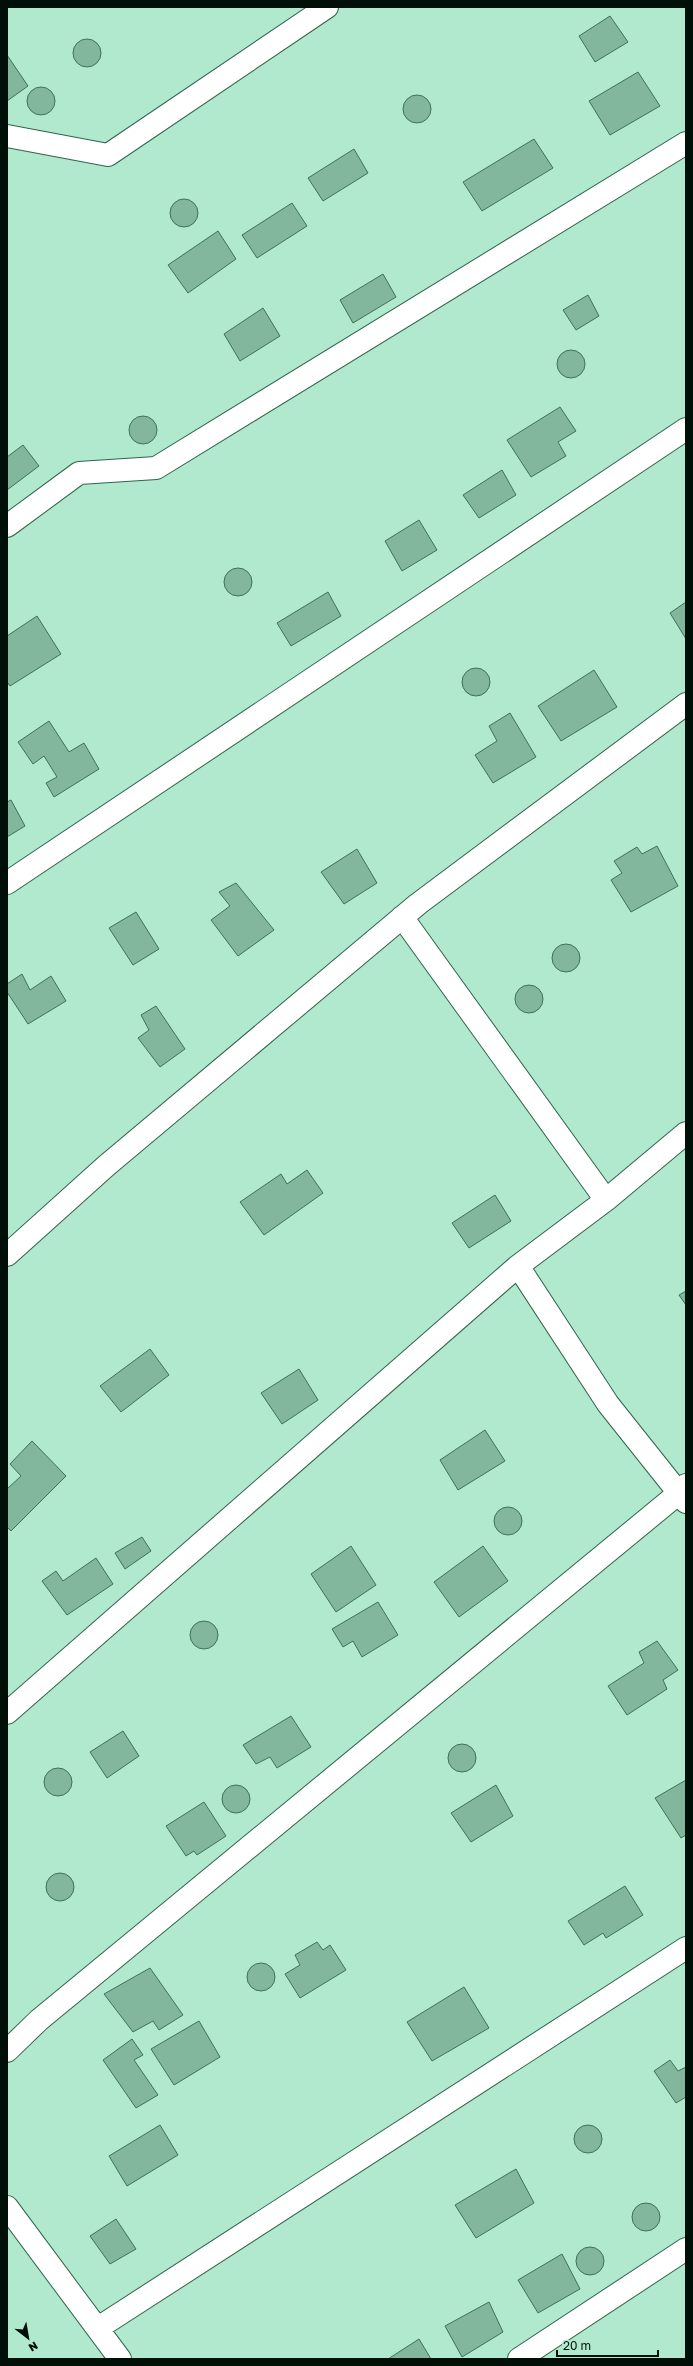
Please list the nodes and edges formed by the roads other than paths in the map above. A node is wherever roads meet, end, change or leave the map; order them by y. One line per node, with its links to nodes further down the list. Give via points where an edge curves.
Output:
1 (327, 7): 2 (street, via 108,155)
2 (7, 136)
3 (686, 143): 5 (street, via 156,468 79,473)
4 (686, 429): 7 (street)
5 (7, 526)
6 (686, 704): 8 (street)
7 (7, 883)
8 (402, 917): 10 (street); 11 (street, via 106,1166)
9 (686, 1133): 10 (street)
10 (606, 1200): 12 (street)
11 (7, 1255)
12 (518, 1266): 13 (street, via 608,1404); 14 (street)
13 (684, 1493): 16 (street, via 39,2020)
14 (7, 1714)
15 (686, 1948): 19 (street)
16 (7, 2051)
17 (7, 2207): 19 (street)
18 (686, 2249): 21 (street)
19 (98, 2328): 20 (street)
20 (120, 2359)
21 (519, 2359)

